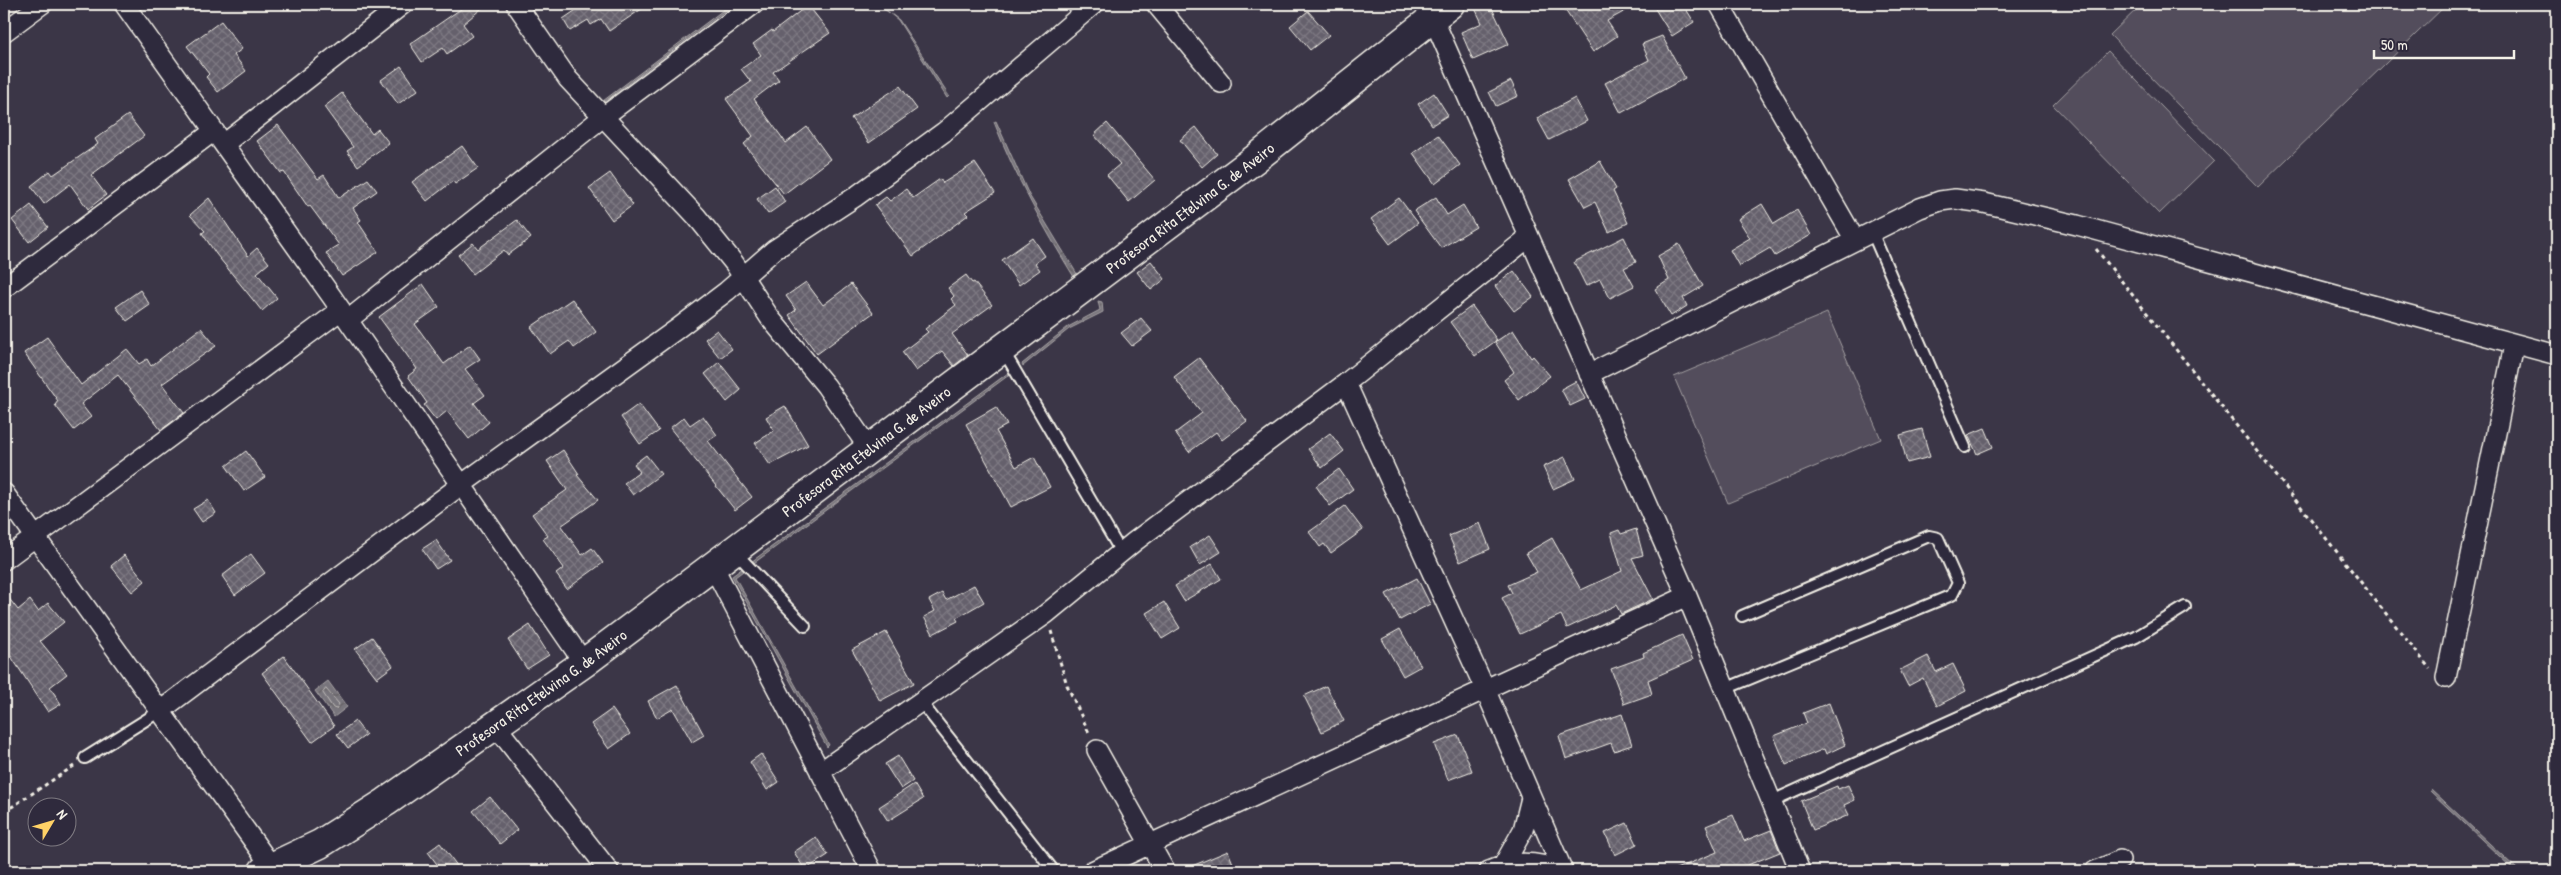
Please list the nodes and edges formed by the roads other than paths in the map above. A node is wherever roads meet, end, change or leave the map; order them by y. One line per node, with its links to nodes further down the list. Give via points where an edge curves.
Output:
1 (42, 4): 10 (street)
2 (124, 4): 13 (street)
3 (403, 4): 13 (street)
4 (516, 4): 12 (street, via 568,79)
5 (754, 4): 12 (street)
6 (1094, 4): 16 (street, via 944,132 855,197 774,250)
7 (1156, 4): 11 (street)
8 (1719, 4): 14 (street)
9 (1441, 11): 15 (street); 20 (street, Profesora Rita Etelvina G. de Aveiro, via 1255,160)
10 (4, 32)
11 (1221, 83)
12 (603, 117): 16 (street, via 696,216); 18 (street)
13 (219, 137): 17 (street); 18 (street)
14 (1864, 236): 19 (street, via 1940,201 1955,199 1984,203 2077,225); 22 (street); 24 (lane)
15 (1529, 237): 22 (street); 23 (street)
16 (743, 278): 25 (street, via 770,318 826,386); 26 (street)
17 (4, 288)
18 (344, 315): 26 (street); 28 (street)
19 (2514, 345): 21 (street); 37 (street)
20 (1003, 350): 25 (street, Profesora Rita Etelvina G. de Aveiro); 29 (lane)
21 (2557, 355)
22 (1589, 374): 32 (street)
23 (1346, 383): 29 (street); 38 (street)
24 (1964, 447)
25 (870, 450): 30 (street, Profesora Rita Etelvina G. de Aveiro)
26 (461, 485): 36 (street); 41 (street)
27 (4, 493): 28 (street)
28 (35, 536): 31 (street); 41 (street)
29 (1122, 552): 40 (street, via 1046,614)
30 (724, 559): 35 (lane); 36 (street, Profesora Rita Etelvina G. de Aveiro); 45 (street)
31 (4, 560)
32 (1687, 596): 38 (street); 39 (street)
33 (2185, 606): 47 (lane, via 2136,637)
34 (1742, 616): 39 (lane, via 1929,536 1938,538 1958,583 1952,594)
35 (805, 626)
36 (584, 663): 42 (street, Profesora Rita Etelvina G. de Aveiro)
37 (2446, 678)
38 (1485, 689): 46 (street); 48 (street)
39 (1726, 689): 47 (street)
40 (921, 702): 45 (street); 54 (lane)
41 (160, 711): 44 (lane); 51 (street)
42 (496, 726): 51 (street, Profesora Rita Etelvina G. de Aveiro, via 320,844); 52 (street)
43 (1097, 750): 48 (street)
44 (85, 758)
45 (820, 772): 53 (street)
46 (1531, 798): 50 (street, via 1524,830); 57 (street)
47 (1772, 800): 58 (street)
48 (1152, 844): 55 (street); 56 (street)
49 (2120, 860): 59 (street)
50 (1496, 868): 57 (street, via 1531,862)
51 (266, 870)
52 (609, 871)
53 (872, 871)
54 (1054, 871)
55 (1092, 871)
56 (1165, 871)
57 (1562, 871)
58 (1800, 871)
59 (2095, 871)

